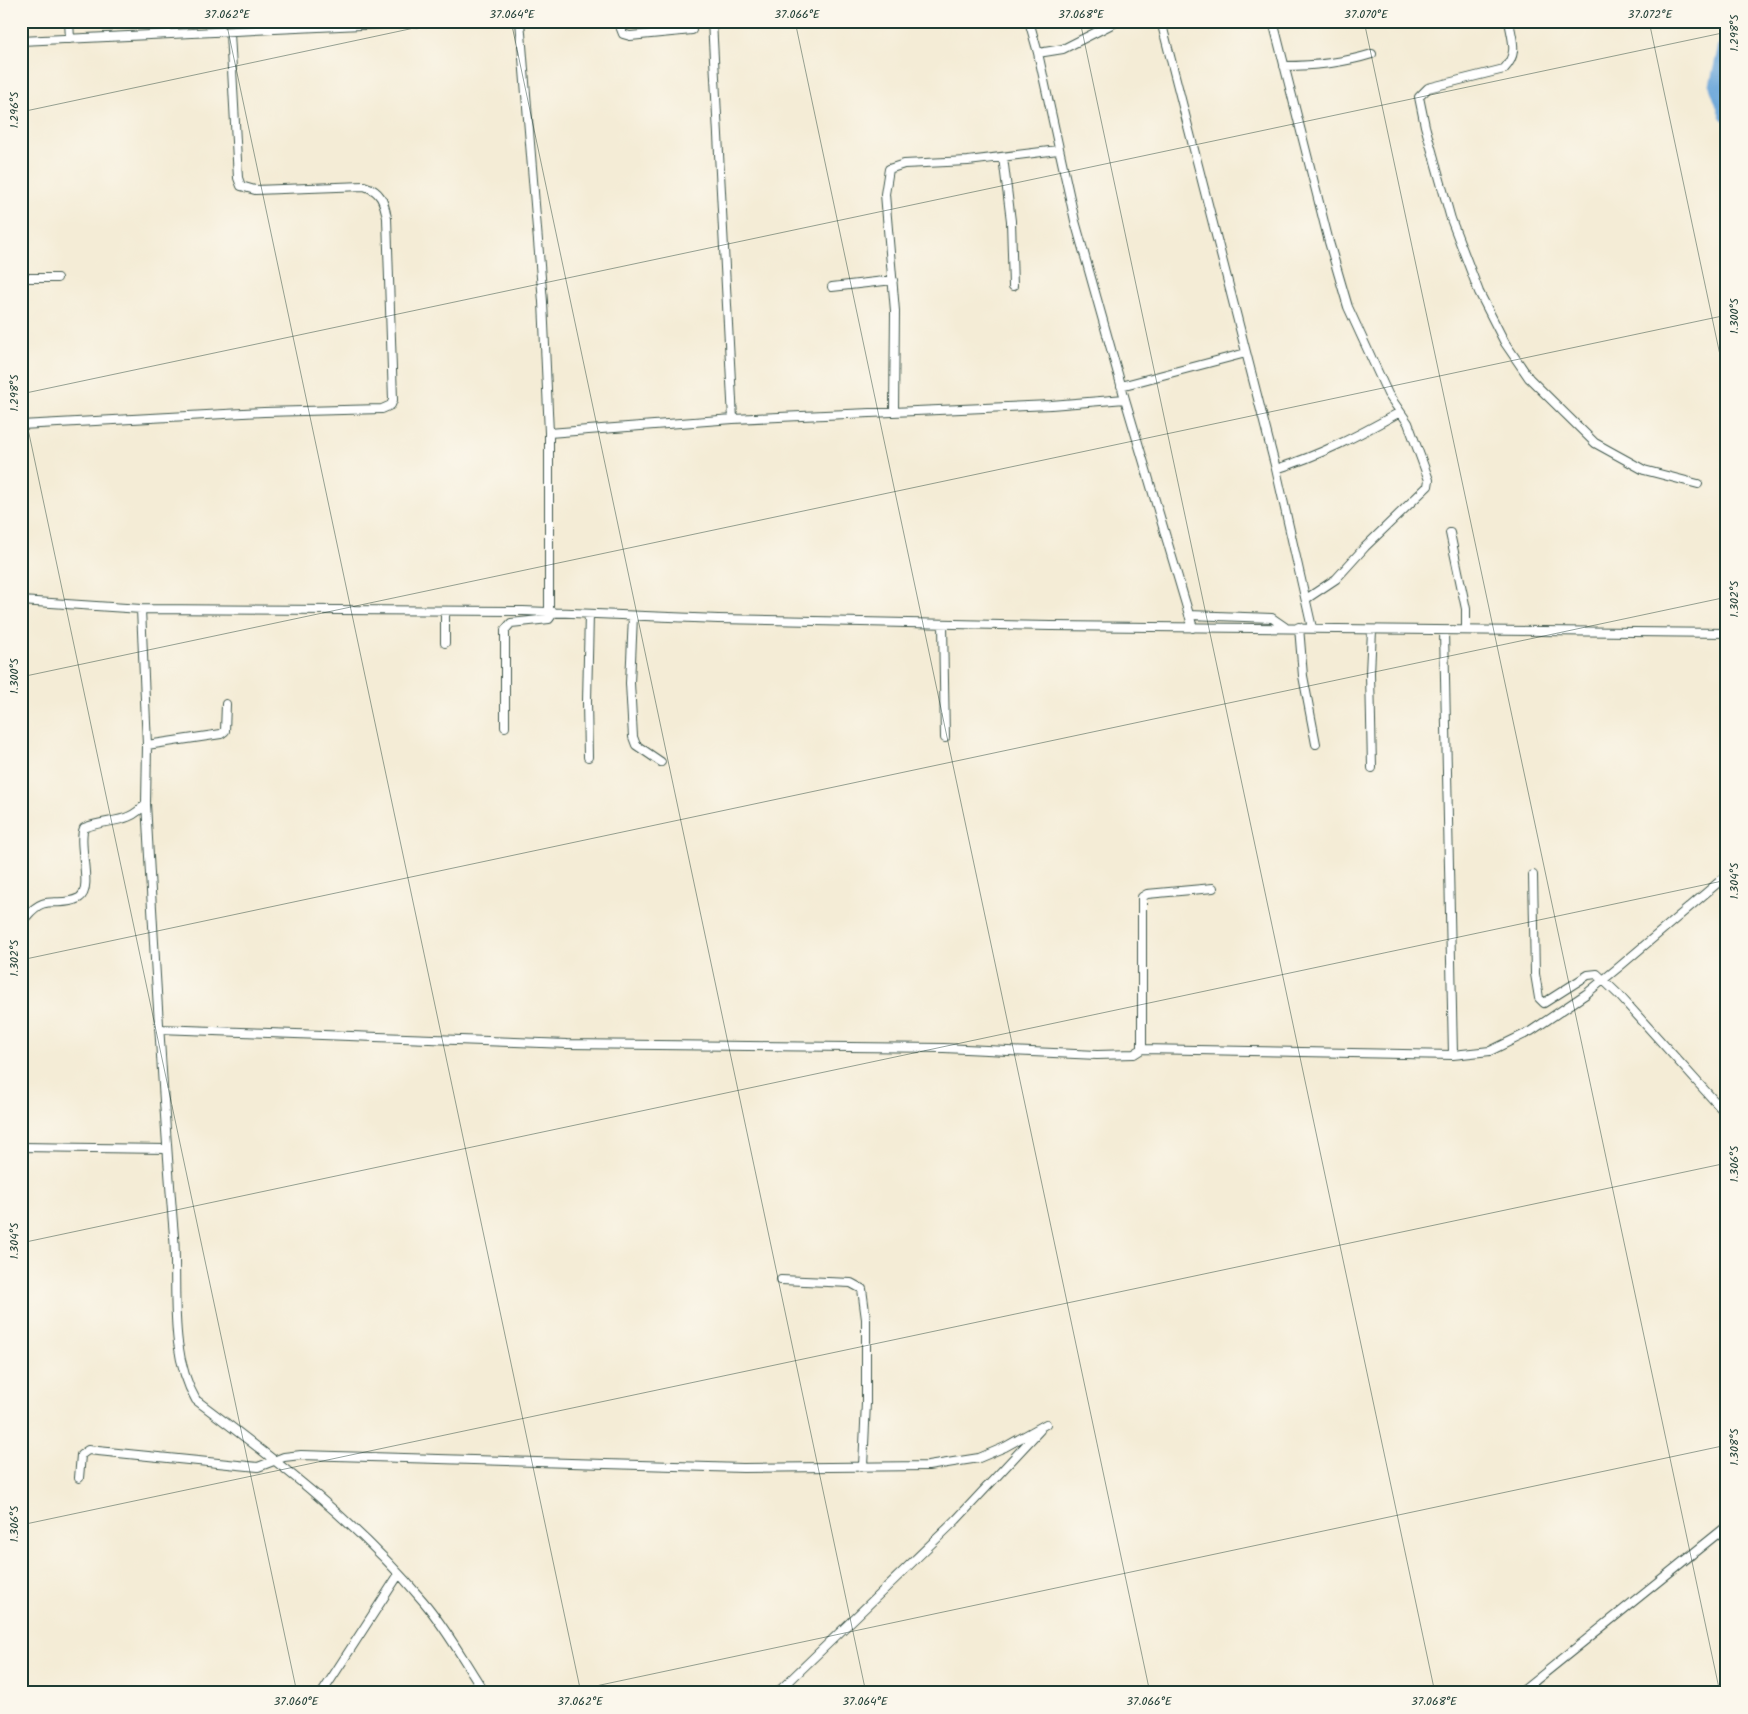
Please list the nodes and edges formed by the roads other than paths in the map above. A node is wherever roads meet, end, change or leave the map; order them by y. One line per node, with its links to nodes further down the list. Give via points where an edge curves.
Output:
1 (69, 21): 13 (street)
2 (448, 21): 12 (street)
3 (520, 21): 32 (street, via 543,302)
4 (618, 21): 11 (street, via 623,34 630,36)
5 (712, 21): 30 (street)
6 (1029, 21): 15 (street)
7 (1118, 21): 15 (street, via 1063,49)
8 (1161, 21): 25 (street)
9 (1273, 21): 17 (street)
10 (1508, 21): 34 (street, via 1515,52 1504,69 1428,88 1419,97 1451,219 1478,292 1505,343 1529,378 1595,443 1644,470)
11 (692, 30)
12 (230, 33): 13 (street); 31 (street, via 241,186 255,190 364,186 380,194 384,203 393,363 391,405 382,409)
13 (70, 39): 14 (street)
14 (21, 41)
15 (1038, 53): 18 (street)
16 (1372, 54): 17 (street, via 1311,66)
17 (1284, 66): 29 (street, via 1348,307 1388,394)
18 (1058, 150): 19 (street); 26 (street)
19 (1003, 156): 22 (street, via 904,164 889,169 885,194); 24 (street, via 1011,221)
20 (21, 278): 21 (street)
21 (57, 278)
22 (893, 280): 23 (street); 28 (street)
23 (832, 286)
24 (1013, 286)
25 (1246, 353): 26 (street); 33 (street)
26 (1122, 386): 27 (street)
27 (1124, 400): 28 (street); 42 (street)
28 (894, 411): 30 (street)
29 (1400, 412): 33 (street, via 1347,442); 36 (street, via 1408,423 1429,480 1428,486 1336,579)
30 (733, 419): 32 (street)
31 (21, 425)
32 (549, 433): 40 (street)
33 (1276, 469): 36 (street)
34 (1698, 484)
35 (1450, 533): 50 (street, via 1466,609)
36 (1306, 599): 48 (street)
37 (21, 601): 38 (street)
38 (141, 609): 39 (street); 58 (street)
39 (446, 612): 40 (street); 53 (street)
40 (552, 612): 41 (street); 55 (street, via 549,619 511,623 506,630)
41 (589, 614): 43 (street); 59 (street)
42 (1189, 614): 45 (street, via 1272,618); 47 (street)
43 (633, 616): 44 (street); 60 (street, via 630,683 633,737 636,745)
44 (943, 624): 47 (street); 56 (street)
45 (1285, 627): 46 (street); 47 (street)
46 (1299, 627): 48 (street); 57 (street, via 1303,676)
47 (1193, 628)
48 (1312, 628): 49 (street)
49 (1372, 630): 51 (street); 61 (street)
50 (1466, 630): 51 (street); 52 (street)
51 (1444, 631): 70 (street)
52 (1727, 633)
53 (445, 643)
54 (226, 704): 58 (street, via 225,731 221,734)
55 (505, 727)
56 (945, 738)
57 (1316, 744)
58 (147, 745): 62 (street)
59 (588, 757)
60 (661, 762)
61 (1372, 768)
62 (146, 802): 66 (street, via 138,814 84,828 80,836 86,880 81,897 70,901 43,902); 68 (street)
63 (1727, 875): 67 (street)
64 (1533, 876): 67 (street, via 1535,974 1539,998 1544,1002 1588,975 1597,974)
65 (1213, 888): 69 (street, via 1142,897)
66 (26, 916)
67 (1604, 979): 70 (street, via 1531,1031 1490,1051); 71 (street)
68 (159, 1029): 69 (street, via 567,1044 944,1048 1098,1055 1134,1054); 73 (street)
69 (1142, 1049): 70 (street)
70 (1453, 1055)
71 (1727, 1115)
72 (21, 1147): 73 (street)
73 (166, 1150): 75 (street, via 178,1335 190,1389 196,1400)
74 (781, 1280): 76 (street, via 852,1283 862,1289 866,1319)
75 (275, 1460): 76 (street, via 302,1456 743,1468); 77 (street, via 258,1467 88,1450 81,1455); 79 (street, via 359,1531)
76 (863, 1466): 82 (street, via 928,1466 979,1458 1046,1424 956,1520)
77 (79, 1478)
78 (1727, 1526): 83 (street)
79 (398, 1574): 80 (street); 81 (street, via 424,1602)
80 (322, 1693)
81 (485, 1693)
82 (776, 1693)
83 (1520, 1693)

